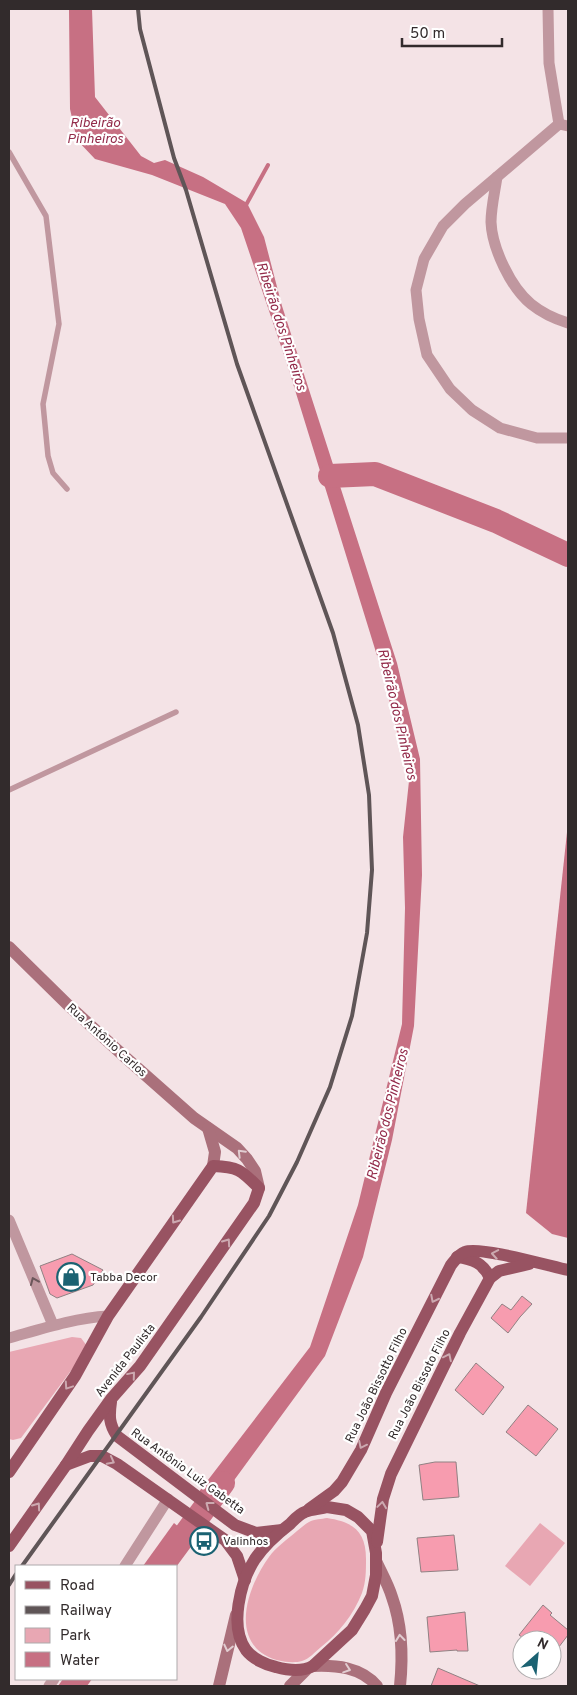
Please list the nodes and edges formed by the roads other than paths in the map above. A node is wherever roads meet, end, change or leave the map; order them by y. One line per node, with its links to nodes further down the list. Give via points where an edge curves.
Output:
1 (548, 9): 2 (street, via 549,64)
2 (564, 125): 4 (street)
3 (9, 152): 7 (lane, via 46,216 59,324 43,404 48,456 53,473)
4 (497, 176): 5 (street, via 491,223 496,249 514,284 530,303 555,319); 6 (street, via 443,226 424,259 416,290 428,355 450,389 472,410 500,428 537,438)
5 (568, 323)
6 (568, 438)
7 (67, 489)
8 (176, 712): 9 (lane)
9 (9, 790)
10 (10, 951): 11 (main road, Rua Antônio Carlos)
11 (208, 1128): 12 (main road, via 215,1152); 13 (main road, Rua Antônio Carlos, one-way to 11, via 247,1159)
12 (213, 1166): 13 (main road, via 244,1172); 19 (main road, one-way to 19)
13 (259, 1188): 22 (main road, Avenida Paulista, one-way to 13, via 140,1366 254,1203)
14 (9, 1220): 20 (street, one-way to 14)
15 (457, 1257): 16 (main road, one-way to 15, via 485,1252 469,1251); 18 (main road, via 475,1261); 26 (main road, Rua João Bissotto Filho, one-way to 26, via 342,1482)
16 (534, 1262): 17 (main road); 18 (main road, via 499,1271)
17 (568, 1270)
18 (490, 1278): 29 (main road, Rua João Bissoto Filho, one-way to 18, via 383,1500 391,1474)
19 (108, 1316): 20 (street); 24 (main road, one-way to 24, via 74,1376)
20 (54, 1326): 21 (street)
21 (9, 1338)
22 (112, 1399): 23 (main road, Avenida Paulista); 27 (main road, Rua Antônio Luiz Gabetta, one-way to 22, via 256,1532 235,1525 117,1436 109,1418)
23 (66, 1465): 25 (main road, one-way to 25, via 83,1458 102,1456); 28 (main road, Avenida Paulista, one-way to 23)
24 (9, 1469)
25 (170, 1501): 30 (street); 31 (main road, via 225,1540 237,1556)
26 (305, 1512): 27 (main road, Rua João Bissoto Filho); 29 (main road, Rua João Bissoto Filho, via 327,1508 346,1510 358,1517 372,1531)
27 (282, 1530): 31 (main road, Rua João Bissoto Filho, via 258,1555)
28 (9, 1546)
29 (376, 1557): 33 (main road, Rua João Bissoto Filho, via 372,1596 365,1609 352,1630); 37 (main road, Rua João Bissoto Filho, one-way to 29, via 402,1670 397,1616)
30 (126, 1565)
31 (245, 1580): 32 (main road, Rua João Bissoto Filho)
32 (237, 1610): 33 (main road, Rua João Bissoto Filho, via 239,1634 249,1654 266,1665); 34 (main road, one-way to 34)
33 (309, 1668): 35 (main road); 36 (main road, Rua João Bissoto Filho, one-way to 36, via 341,1666 366,1677)
34 (219, 1686)
35 (290, 1686)
36 (377, 1686)
37 (400, 1686)

